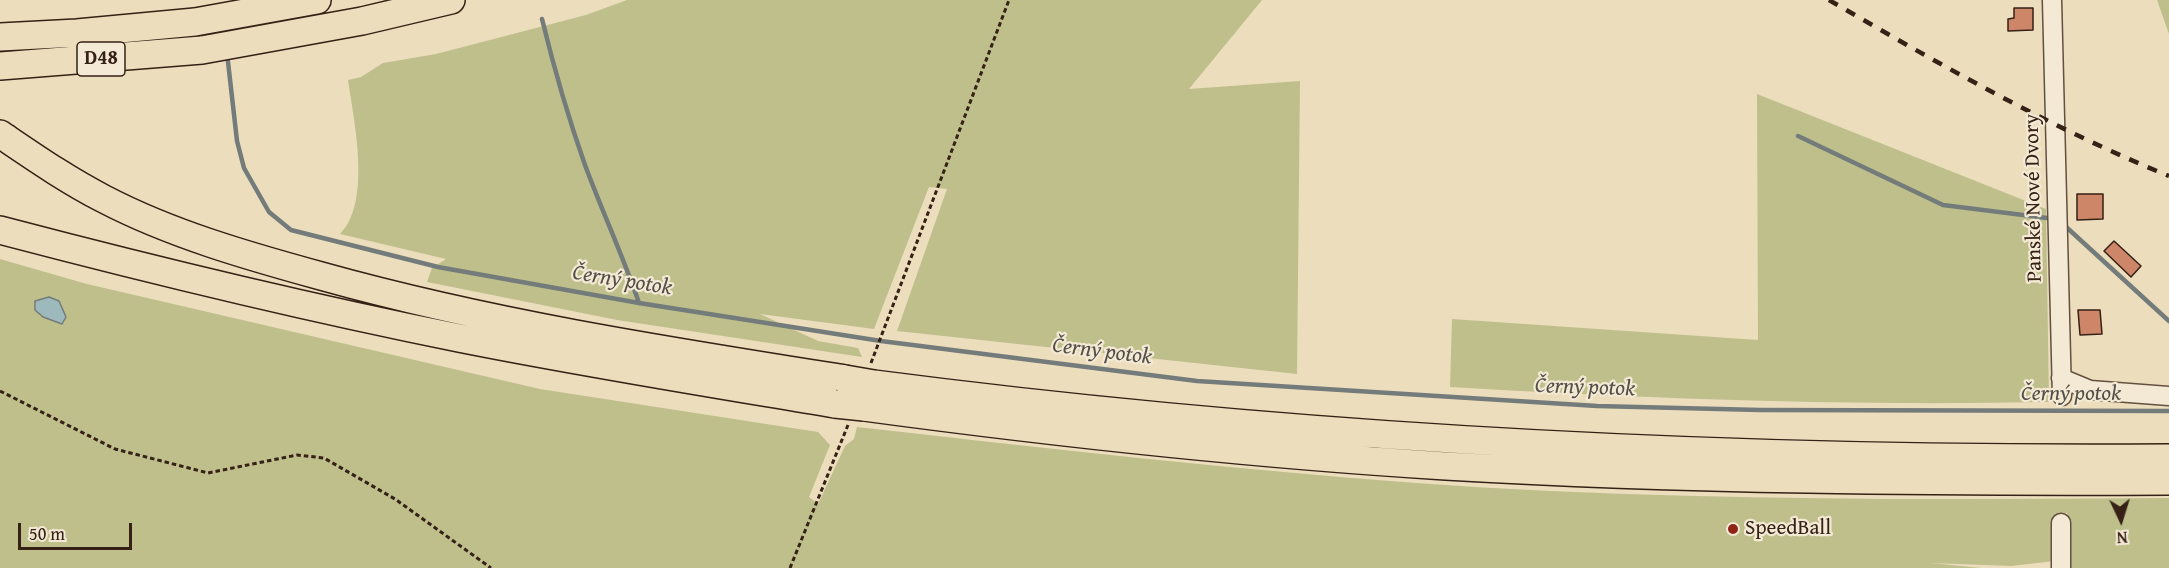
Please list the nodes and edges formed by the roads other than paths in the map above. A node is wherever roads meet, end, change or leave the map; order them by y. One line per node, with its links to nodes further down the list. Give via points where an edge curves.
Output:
1 (317, 0): 4 (highway, D48, via 195,22)
2 (451, 0): 5 (highway, D48, via 202,50)
3 (2052, 0): 9 (street, Panské Nové Dvory, via 2061,387)
4 (0, 37)
5 (0, 66)
6 (0, 134): 8 (highway, via 105,200 257,258 465,313)
7 (0, 230): 8 (highway, via 203,282 448,336 589,363)
8 (856, 394): 10 (highway, via 1447,441)
9 (2169, 396)
10 (2168, 464)
11 (2061, 523): 12 (street)
12 (2061, 568)

